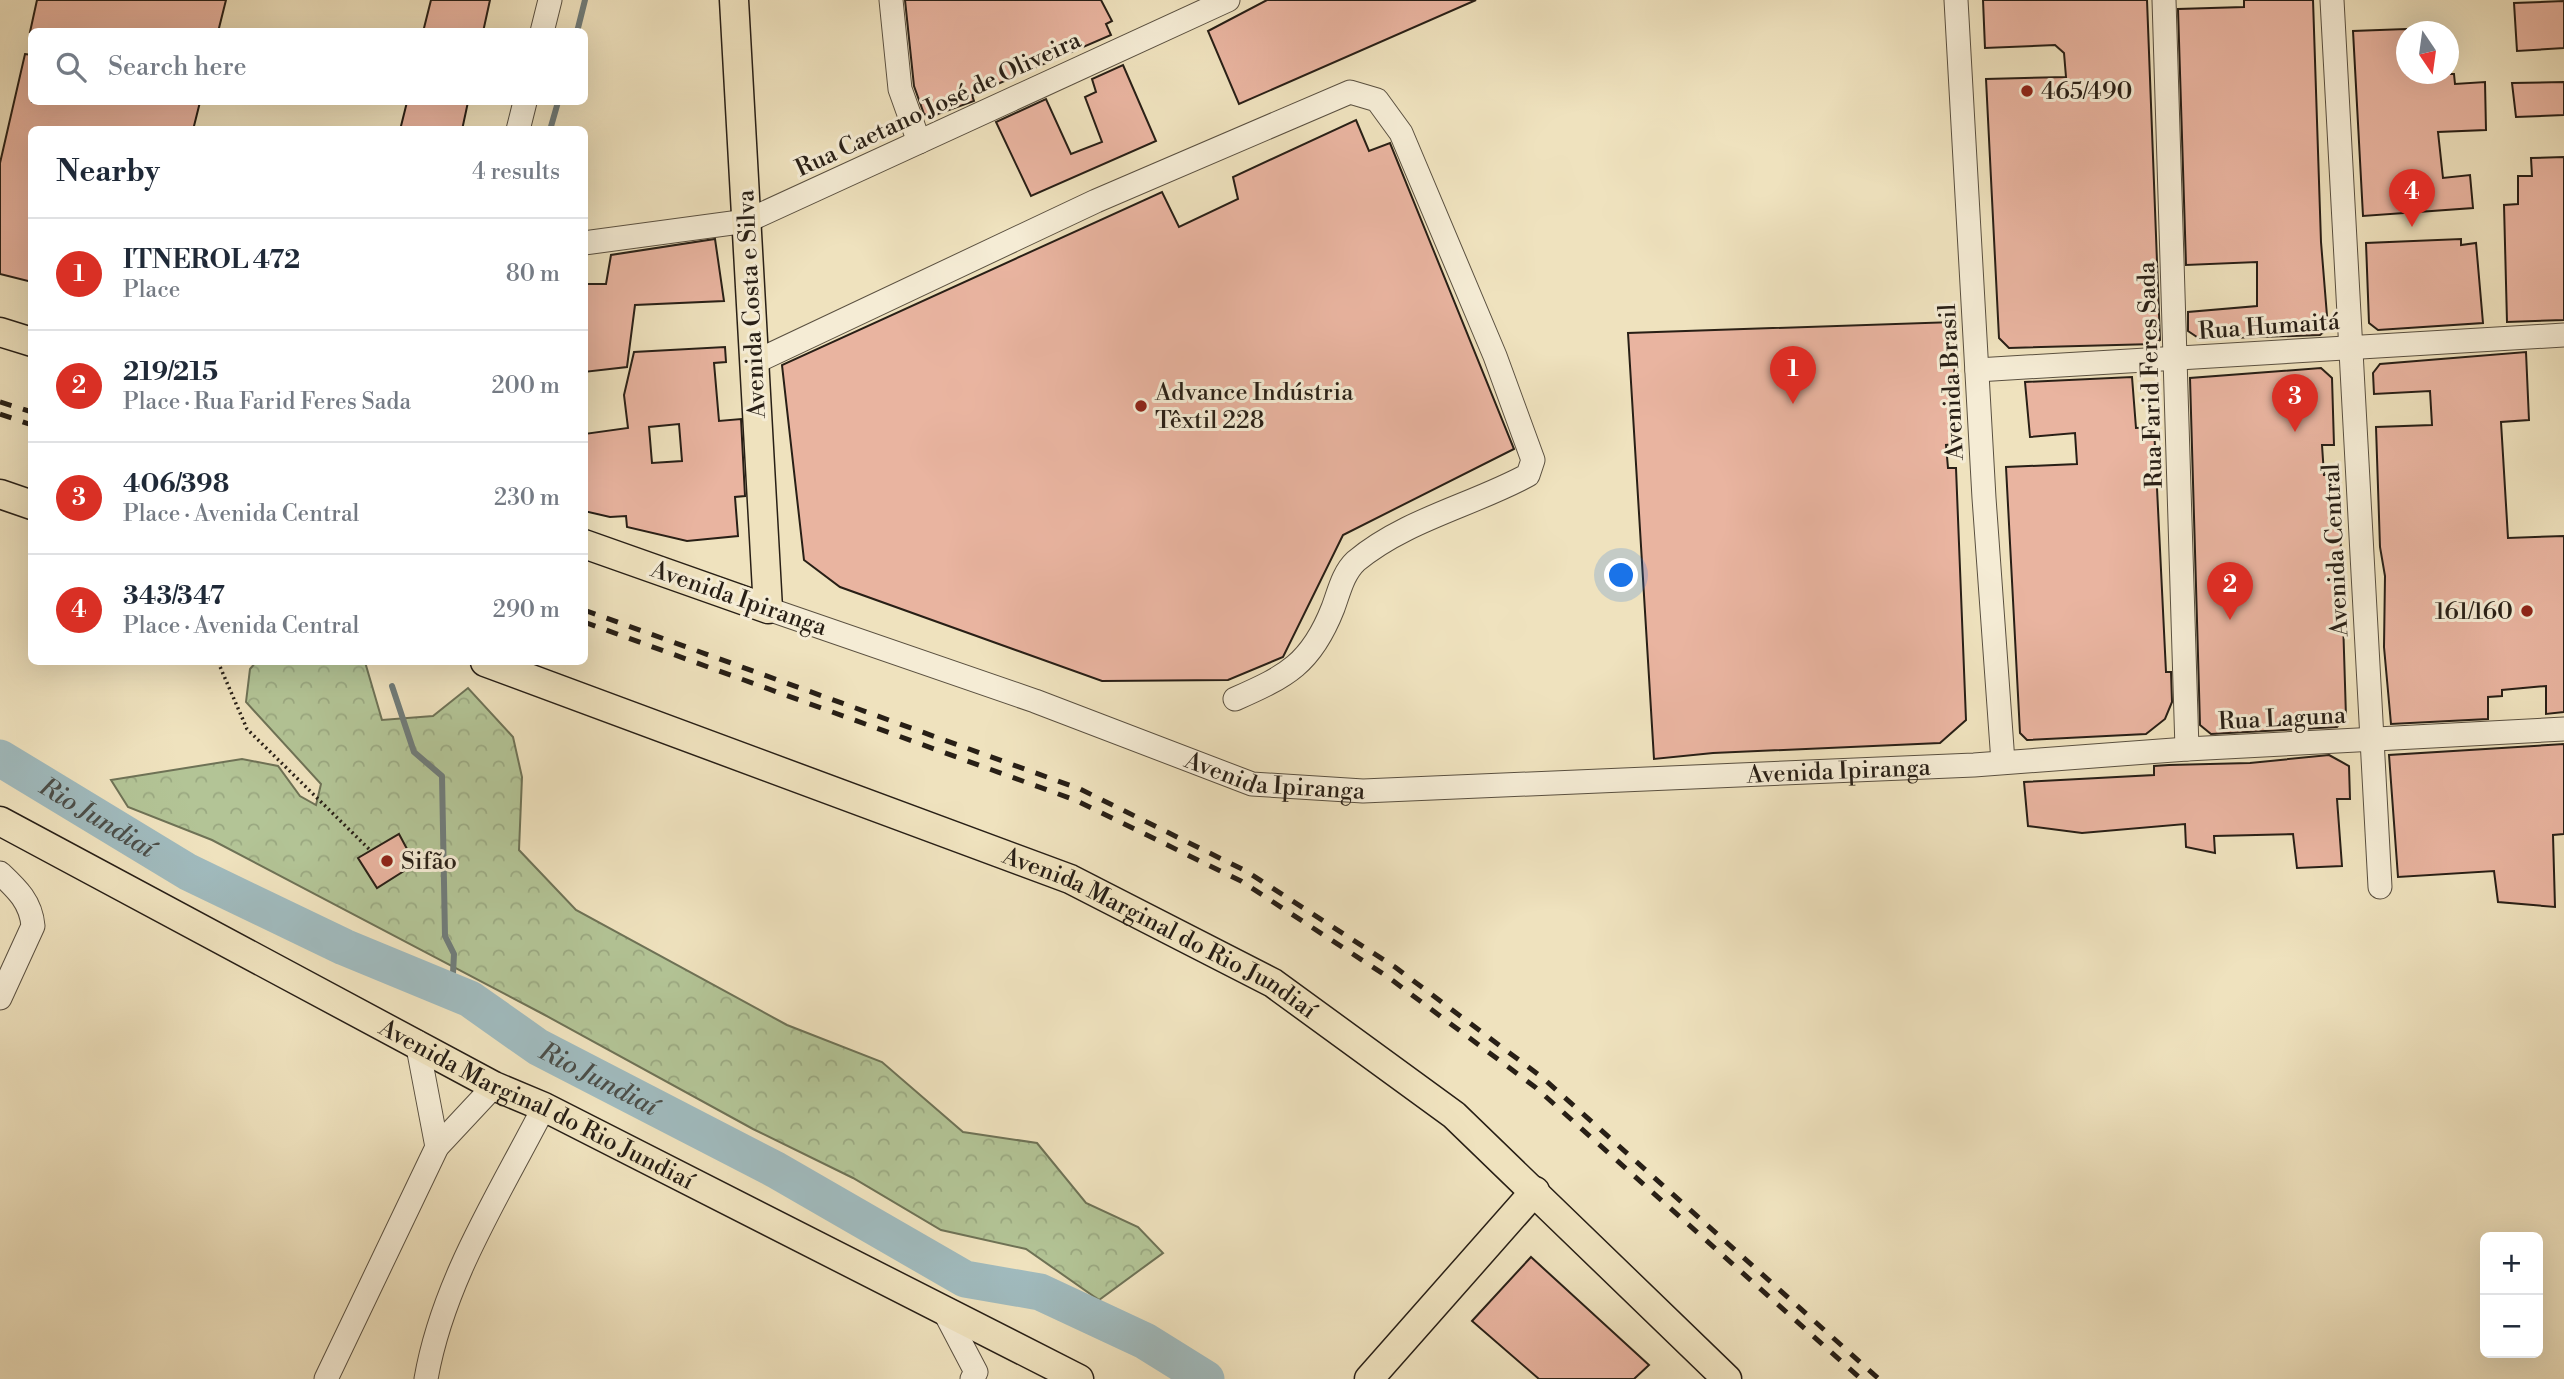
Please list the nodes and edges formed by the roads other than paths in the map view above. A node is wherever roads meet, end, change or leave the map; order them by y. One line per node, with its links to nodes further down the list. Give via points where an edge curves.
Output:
1 (550, 0): 8 (street)
2 (734, 0): 12 (main road, Avenida Costa e Silva)
3 (891, 0): 11 (street, via 900,89)
4 (1228, 0): 11 (street, Rua Caetano José de Oliveira)
5 (1956, 0): 20 (street, Avenida Brasil)
6 (2164, 0): 18 (street, Rua Farid Feres Sada)
7 (2332, 0): 17 (street, Avenida Central)
8 (543, 28)
9 (524, 105): 10 (street)
10 (519, 126)
11 (919, 142): 12 (street, Rua Caetano José de Oliveira)
12 (747, 220): 13 (street, Rua Caetano José de Oliveira); 19 (main road, Avenida Costa e Silva)
13 (588, 242)
14 (0, 332): 16 (main road)
15 (2564, 335): 17 (street, Rua Humaitá)
16 (28, 341)
17 (2349, 346): 18 (street, Rua Humaitá); 28 (street, Avenida Central)
18 (2177, 359): 20 (street, Rua Humaitá); 29 (street, Rua Farid Feres Sada)
19 (755, 362): 24 (main road, Avenida Costa e Silva); 26 (street, via 1096,201 1338,98 1350,93 1377,100 1401,133 1495,356 1533,460 1528,475 1381,542 1353,563 1308,655 1294,670)
20 (1977, 370): 30 (street, Avenida Brasil)
21 (0, 494): 22 (main road)
22 (28, 504)
23 (588, 545): 24 (main road, Avenida Ipiranga)
24 (768, 608): 30 (street, Avenida Ipiranga, via 1035,701 1252,784 1363,791)
25 (493, 665): 39 (main road, Avenida Marginal do Rio Jundiaí, via 1070,879 1273,984 1454,1115)
26 (1235, 699)
27 (2564, 729): 28 (street, Rua Laguna)
28 (2372, 739): 29 (street, Rua Laguna); 33 (street, Avenida Central)
29 (2187, 749): 30 (street, Rua Laguna)
30 (2003, 762)
31 (0, 821): 35 (main road, Avenida Marginal do Rio Jundiaí)
32 (0, 873): 34 (street, via 22,893 33,926)
33 (2380, 887)
34 (0, 998)
35 (417, 1042): 36 (main road, Avenida Marginal do Rio Jundiaí); 38 (street)
36 (494, 1086): 37 (main road, Avenida Marginal do Rio Jundiaí); 38 (street)
37 (544, 1107): 40 (main road, Avenida Marginal do Rio Jundiaí); 43 (street, via 449,1291 433,1338)
38 (437, 1147): 42 (street)
39 (1535, 1191): 45 (main road); 46 (main road, Avenida Marginal do Rio Jundiaí)
40 (943, 1311): 41 (street); 44 (main road, Avenida Marginal do Rio Jundiaí)
41 (980, 1377)
42 (326, 1379)
43 (426, 1379)
44 (1079, 1379)
45 (1369, 1379)
46 (1727, 1379)

